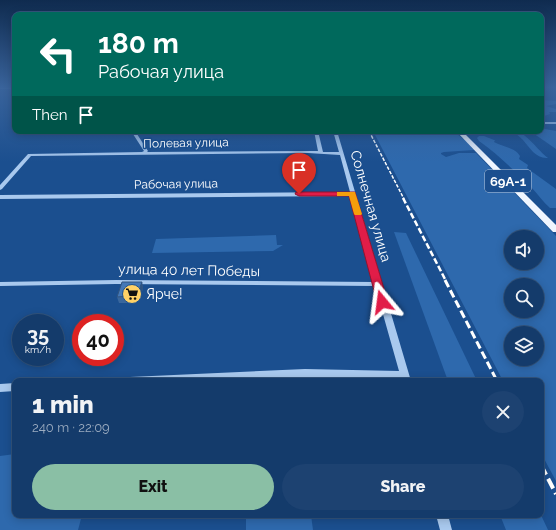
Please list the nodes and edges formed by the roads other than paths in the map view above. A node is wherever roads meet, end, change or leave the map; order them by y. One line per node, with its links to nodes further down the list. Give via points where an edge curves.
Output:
1 (544, 123): 2 (street)
2 (556, 123)
3 (135, 134): 8 (street, via 146,151)
4 (317, 134): 7 (street)
5 (336, 134): 9 (street, Солнечная улица)
6 (462, 134): 13 (main road, 69А-1)
7 (321, 152): 8 (street, Полевая улица); 9 (street, Полевая улица)
8 (144, 153): 10 (street, Полевая улица, via 30,155)
9 (341, 154): 11 (street, Солнечная улица)
10 (0, 188)
11 (352, 194): 12 (street, Рабочая улица); 15 (street, Солнечная улица)
12 (0, 197)
13 (556, 230)
14 (0, 284): 15 (street, улица 40 лет Победы)
15 (377, 284): 17 (street, Солнечная улица)
16 (196, 378): 17 (street, via 305,373)
17 (405, 378)
18 (12, 387): 19 (street)
19 (0, 388)
20 (443, 518): 21 (street)
21 (446, 530)

